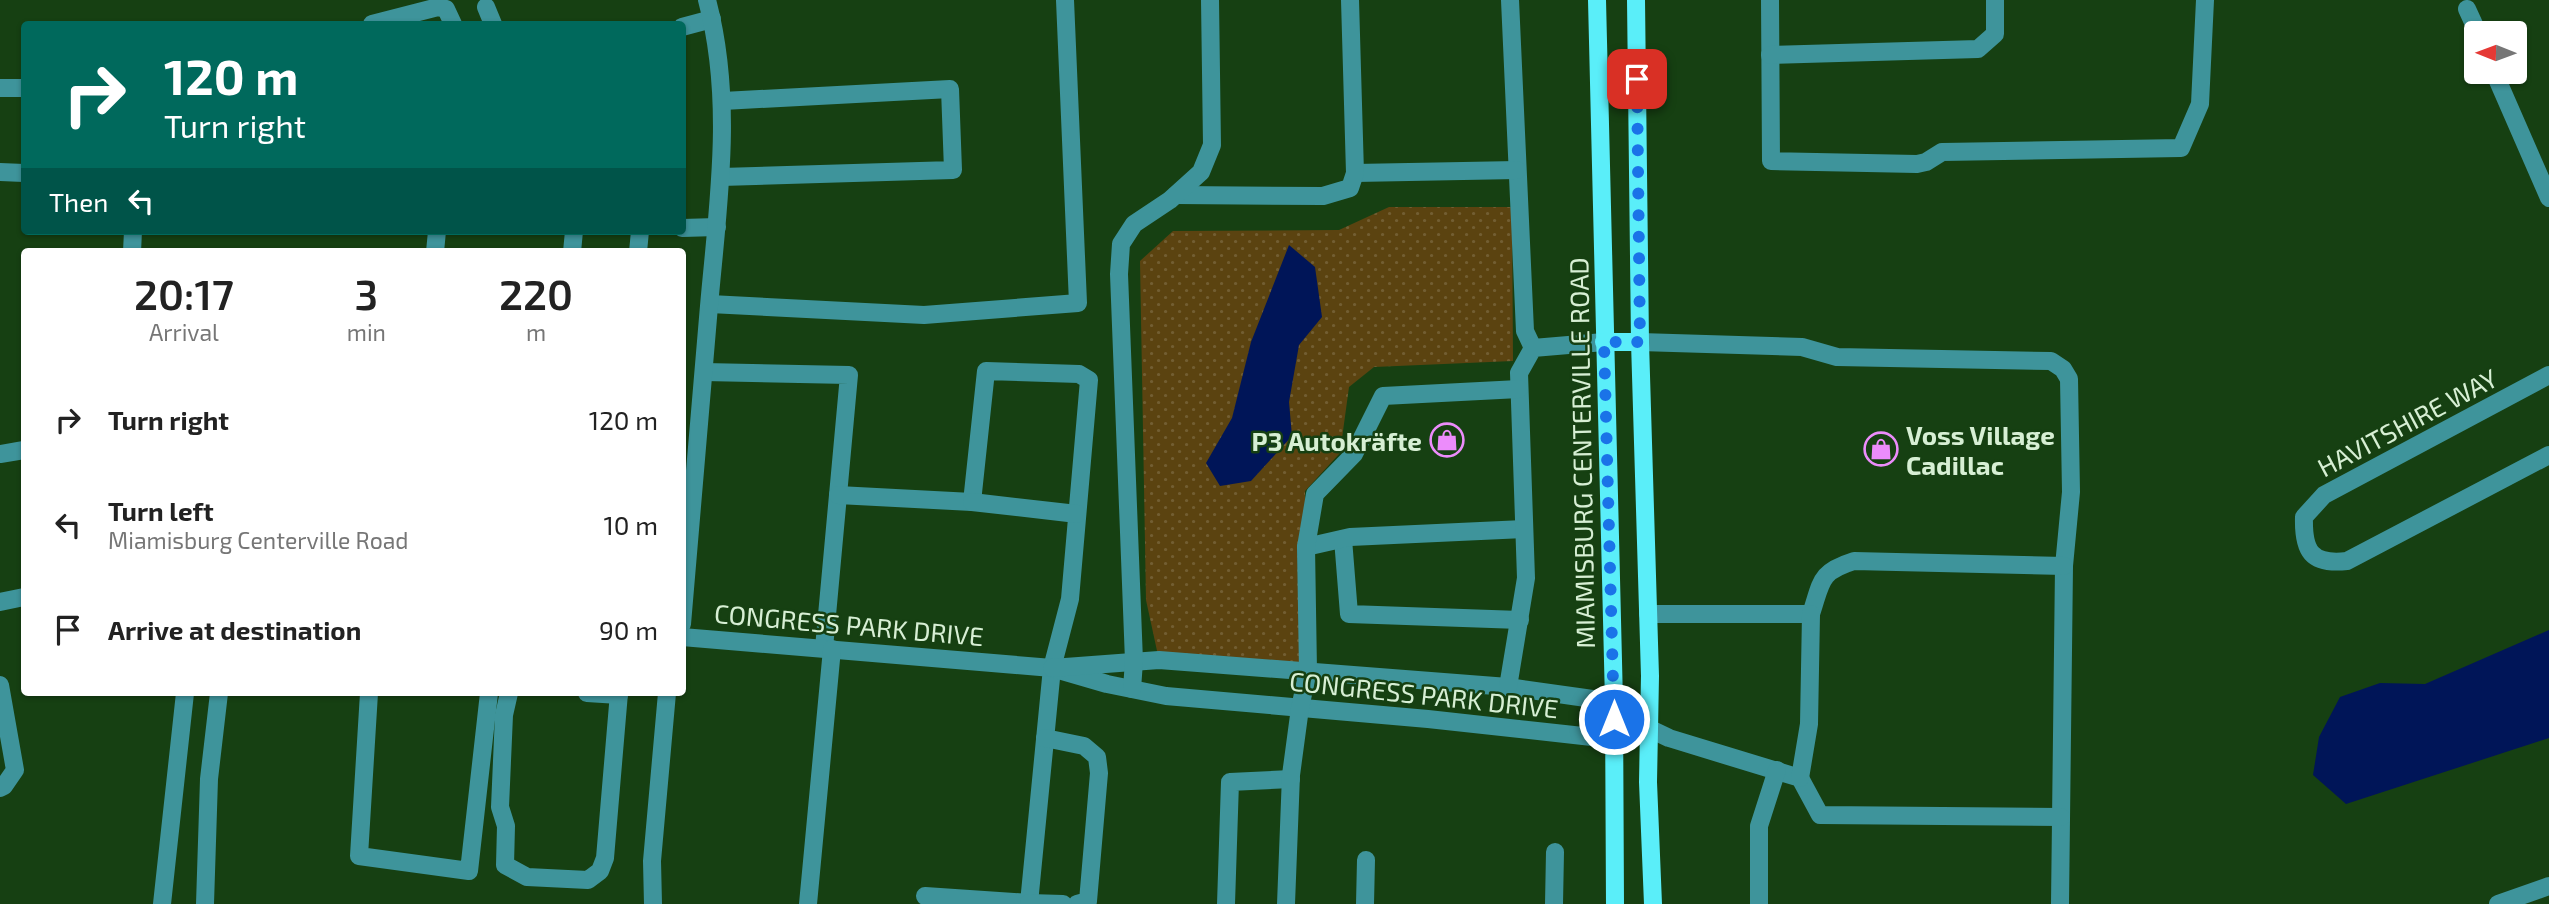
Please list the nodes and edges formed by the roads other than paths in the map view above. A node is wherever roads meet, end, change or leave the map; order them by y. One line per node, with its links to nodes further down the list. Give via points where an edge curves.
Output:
1 (707, 0): 13 (street)
2 (1065, 0): 33 (street, via 1078,303 924,315)
3 (1210, 0): 29 (street, via 1212,145 1200,172)
4 (1350, 0): 27 (street)
5 (1510, 0): 24 (street)
6 (1597, 0): 34 (main road, MIAMISBURG CENTERVILLE ROAD)
7 (1636, 0): 35 (main road)
8 (1770, 0): 19 (street)
9 (1995, 0): 19 (street, via 1995,34 1978,49)
10 (2205, 0): 19 (street, via 2200,104 2180,148 1942,152 1917,164 1772,161)
11 (486, 6): 16 (street)
12 (2467, 9): 17 (street)
13 (712, 19): 18 (street); 23 (street)
14 (384, 21): 15 (street, via 438,7 446,9)
15 (452, 21)
16 (492, 21)
17 (2472, 21)
18 (686, 26)
19 (1770, 55)
20 (2499, 84): 30 (street)
21 (0, 88): 22 (street)
22 (21, 89)
23 (723, 101): 28 (street); 28 (street, via 950,89 953,170)
24 (1517, 170): 27 (street); 36 (street, via 1525,331)
25 (0, 172): 26 (street)
26 (21, 173)
27 (1355, 173): 29 (street, via 1350,188 1323,196)
28 (721, 177): 31 (street)
29 (1176, 195): 58 (street, via 1135,224 1121,244)
30 (2549, 198)
31 (717, 227): 32 (street); 33 (street)
32 (686, 228)
33 (709, 304): 37 (street)
34 (1604, 342): 35 (main road); 36 (street); 71 (main road, MIAMISBURG CENTERVILLE ROAD)
35 (1640, 342): 49 (street, via 1802,347 1837,357 2051,361 2070,379 2071,492); 53 (main road)
36 (1533, 348): 39 (street, via 1519,373)
37 (704, 372): 43 (street, via 849,375); 50 (street)
38 (2549, 375): 42 (street, HAVITSHIRE WAY, via 2324,495 2304,517 2304,538 2311,553 2329,563 2347,561)
39 (1519, 390): 46 (street); 48 (street, via 1383,396 1354,454 1315,494)
40 (21, 450): 41 (street)
41 (0, 454)
42 (2549, 455)
43 (838, 495): 44 (street); 57 (street)
44 (972, 502): 45 (street); 45 (street, via 986,371 1079,374 1088,380)
45 (1077, 514): 59 (street, via 1070,599)
46 (1524, 529): 47 (street); 55 (street, via 1526,578)
47 (1343, 539): 48 (street); 55 (street, via 1349,614)
48 (1306, 547): 60 (street)
49 (2064, 566): 54 (street, via 1854,561 1825,575); 80 (street)
50 (686, 578)
51 (21, 598): 52 (street)
52 (0, 603)
53 (1648, 614): 54 (street); 73 (main road)
54 (1811, 614): 77 (street, via 1809,724)
55 (1520, 621): 62 (street)
56 (686, 637): 57 (street, CONGRESS PARK DRIVE)
57 (828, 649): 59 (street, CONGRESS PARK DRIVE); 89 (street)
58 (1134, 661): 59 (street, CONGRESS PARK DRIVE); 60 (street, CONGRESS PARK DRIVE); 63 (street)
59 (1052, 668): 63 (street, CONGRESS PARK DRIVE); 75 (street)
60 (1308, 671): 62 (street, CONGRESS PARK DRIVE); 72 (street)
61 (0, 685): 79 (street, via 15,770)
62 (1508, 687): 71 (street, CONGRESS PARK DRIVE)
63 (1132, 689): 72 (street, CONGRESS PARK DRIVE)
64 (185, 696): 86 (street)
65 (219, 696): 87 (street, via 209,779)
66 (369, 696): 67 (street, via 359,856 469,871)
67 (489, 696)
68 (508, 696): 69 (street, via 500,807 506,826 505,864 527,877 588,880 600,871 604,858)
69 (619, 696)
70 (667, 696): 88 (street, via 652,861)
71 (1614, 702): 73 (street, CONGRESS PARK DRIVE); 74 (main road, MIAMISBURG CENTERVILLE ROAD)
72 (1300, 708): 74 (street, CONGRESS PARK DRIVE); 78 (street)
73 (1648, 728): 74 (street, CONGRESS PARK DRIVE); 76 (street); 97 (main road)
74 (1614, 736): 96 (main road, MIAMISBURG CENTERVILLE ROAD)
75 (1045, 738): 85 (street); 91 (street, via 1084,746 1097,757 1088,901)
76 (1777, 769): 77 (street); 98 (street, via 1759,826)
77 (1800, 778): 80 (street, via 1820,815)
78 (1291, 779): 92 (street, via 1230,782); 93 (street)
79 (0, 788)
80 (2061, 817): 99 (street)
81 (1555, 852): 95 (street)
82 (1366, 860): 94 (street)
83 (2549, 886): 100 (street)
84 (925, 896): 85 (street)
85 (1029, 903): 90 (street)
86 (162, 904)
87 (205, 904)
88 (653, 904)
89 (808, 904)
90 (1063, 904)
91 (1077, 904)
92 (1226, 904)
93 (1286, 904)
94 (1365, 904)
95 (1554, 904)
96 (1615, 904)
97 (1653, 904)
98 (1759, 904)
99 (2060, 904)
100 (2498, 904)

